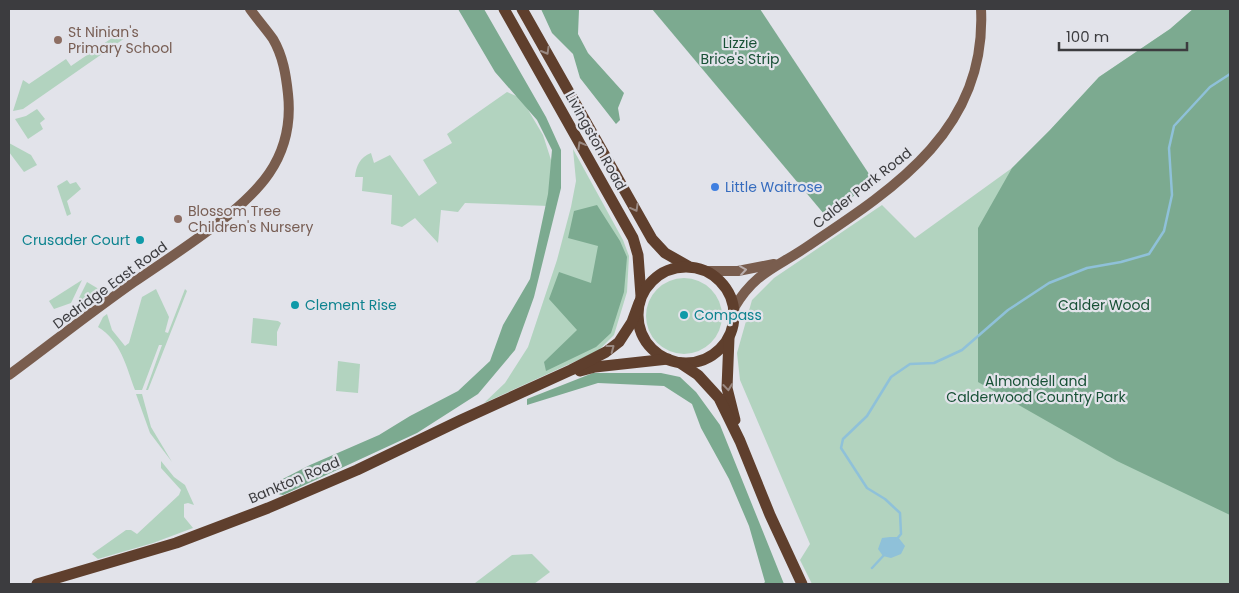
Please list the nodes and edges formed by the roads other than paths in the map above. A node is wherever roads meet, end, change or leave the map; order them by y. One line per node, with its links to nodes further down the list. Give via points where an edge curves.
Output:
1 (250, 9): 13 (street, Dedridge East Road, via 273,40 284,65 289,104 282,148 260,187 219,223)
2 (504, 9): 8 (main road, Livingston Road, one-way to 2, via 639,260 633,238)
3 (522, 9): 6 (main road, Livingston Road, one-way to 6, via 652,239 665,253)
4 (981, 9): 5 (street, Calder Park Road, via 978,62 969,92 938,142 917,165 864,207)
5 (779, 263): 7 (street, one-way to 5, via 738,271); 9 (street, via 748,287)
6 (688, 266): 7 (main road); 8 (main road, via 660,274 644,288)
7 (706, 271): 9 (main road, via 725,286)
8 (640, 299): 11 (main road, via 638,318 641,334 649,346); 14 (main road, Bankton Road, one-way to 8, via 619,342 632,322)
9 (734, 308): 10 (main road)
10 (729, 338): 12 (main road, via 711,356 695,363); 15 (main road, one-way to 15, via 727,388)
11 (668, 359): 12 (main road); 14 (main road, Bankton Road, via 595,367)
12 (680, 363): 15 (main road, via 698,375 719,398)
13 (9, 375)
14 (552, 379): 16 (main road, Bankton Road, via 268,508 176,543)
15 (740, 441): 17 (main road)
16 (37, 584)
17 (802, 584)

